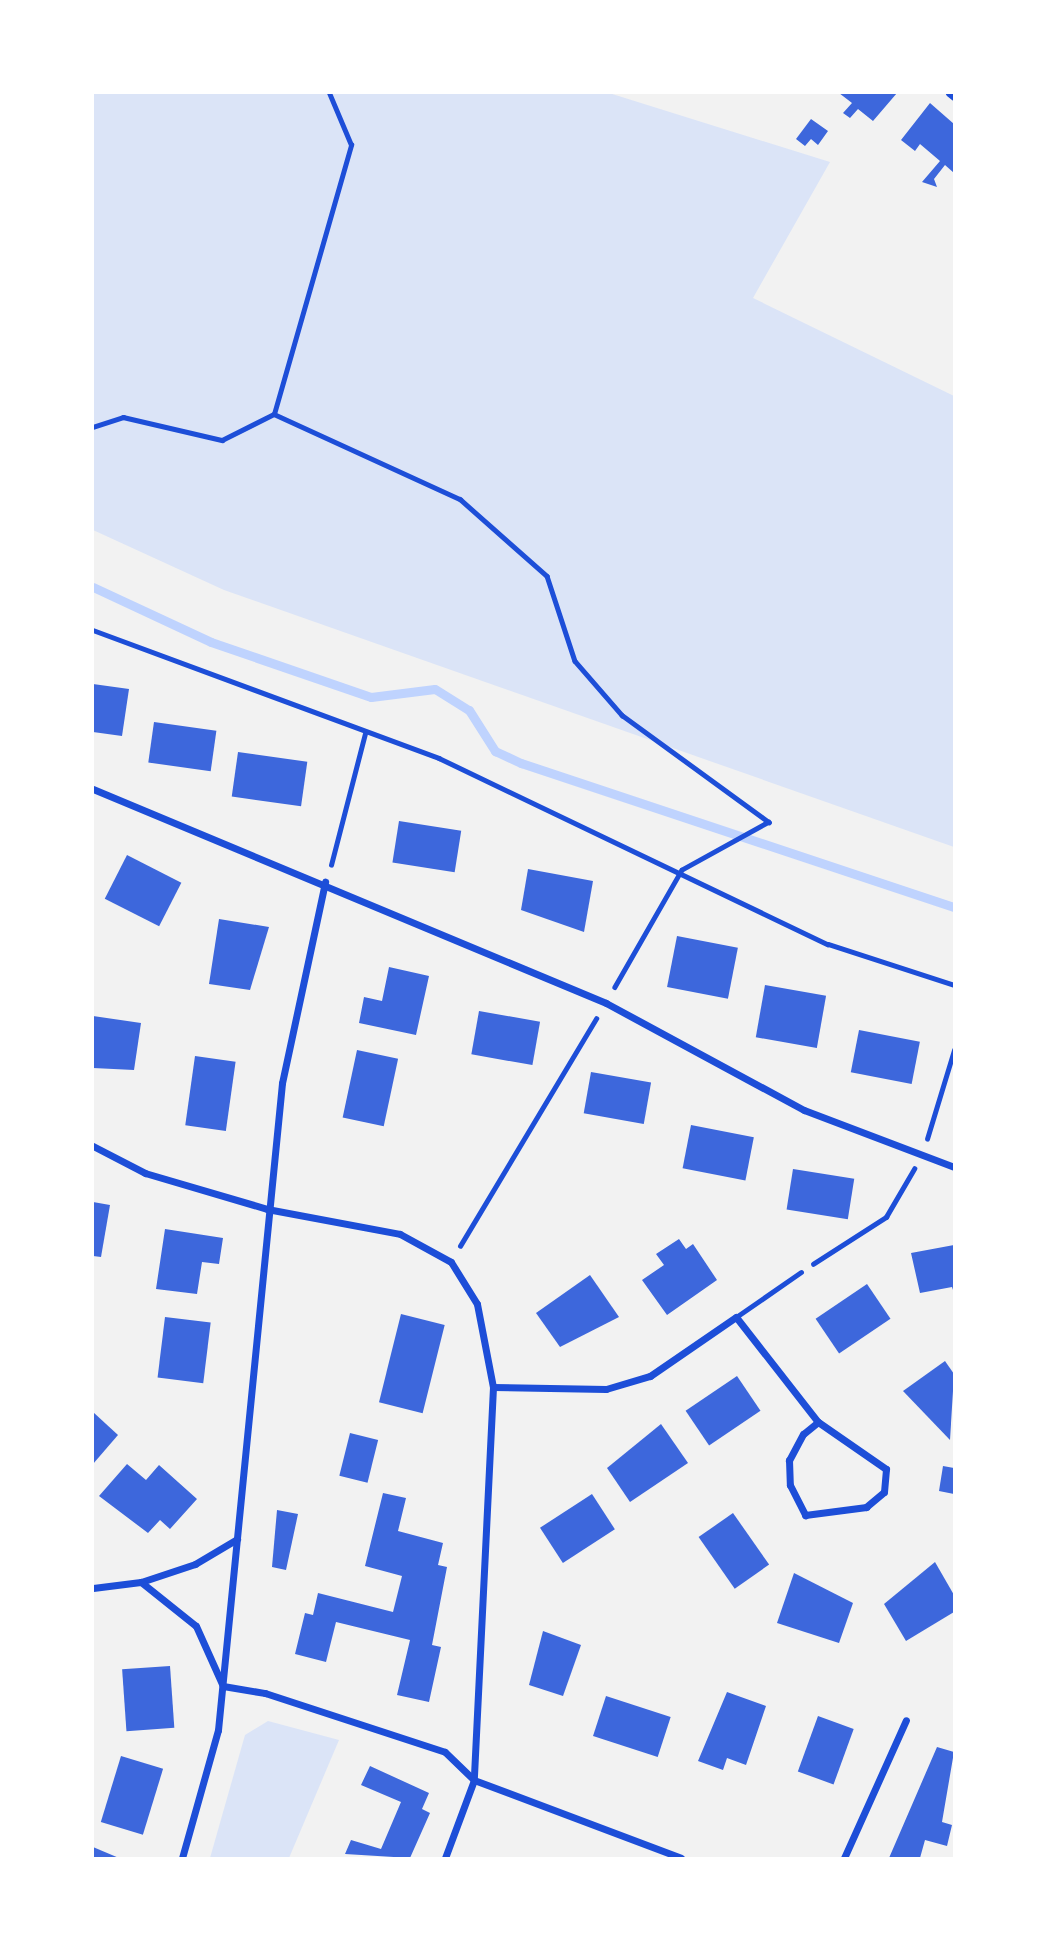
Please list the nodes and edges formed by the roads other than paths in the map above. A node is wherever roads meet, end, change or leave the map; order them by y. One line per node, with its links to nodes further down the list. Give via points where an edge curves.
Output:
1 (949, 93): 2 (street)
2 (954, 97)
3 (93, 789): 4 (street)
4 (325, 882): 6 (street, via 606,1003 804,1110); 7 (street, via 282,1083)
5 (93, 1146): 7 (street, via 145,1173)
6 (954, 1167)
7 (267, 1209): 10 (street, via 400,1234 451,1262 477,1304); 12 (street)
8 (801, 1272): 9 (lane)
9 (736, 1317): 10 (street, via 650,1376 606,1389); 11 (street)
10 (493, 1387): 17 (street)
11 (818, 1422): 11 (street, via 803,1434 789,1460 790,1485 805,1515 866,1507 884,1492 886,1469)
12 (237, 1539): 13 (street, via 195,1564); 15 (street)
13 (141, 1582): 14 (street); 15 (street, via 196,1626)
14 (93, 1588)
15 (223, 1686): 17 (street, via 265,1693 445,1752); 19 (street)
16 (906, 1720): 23 (street)
17 (474, 1780): 18 (street); 20 (street)
18 (650, 1848): 21 (street); 22 (street)
19 (182, 1858)
20 (445, 1858)
21 (646, 1858)
22 (681, 1858)
23 (844, 1858)

